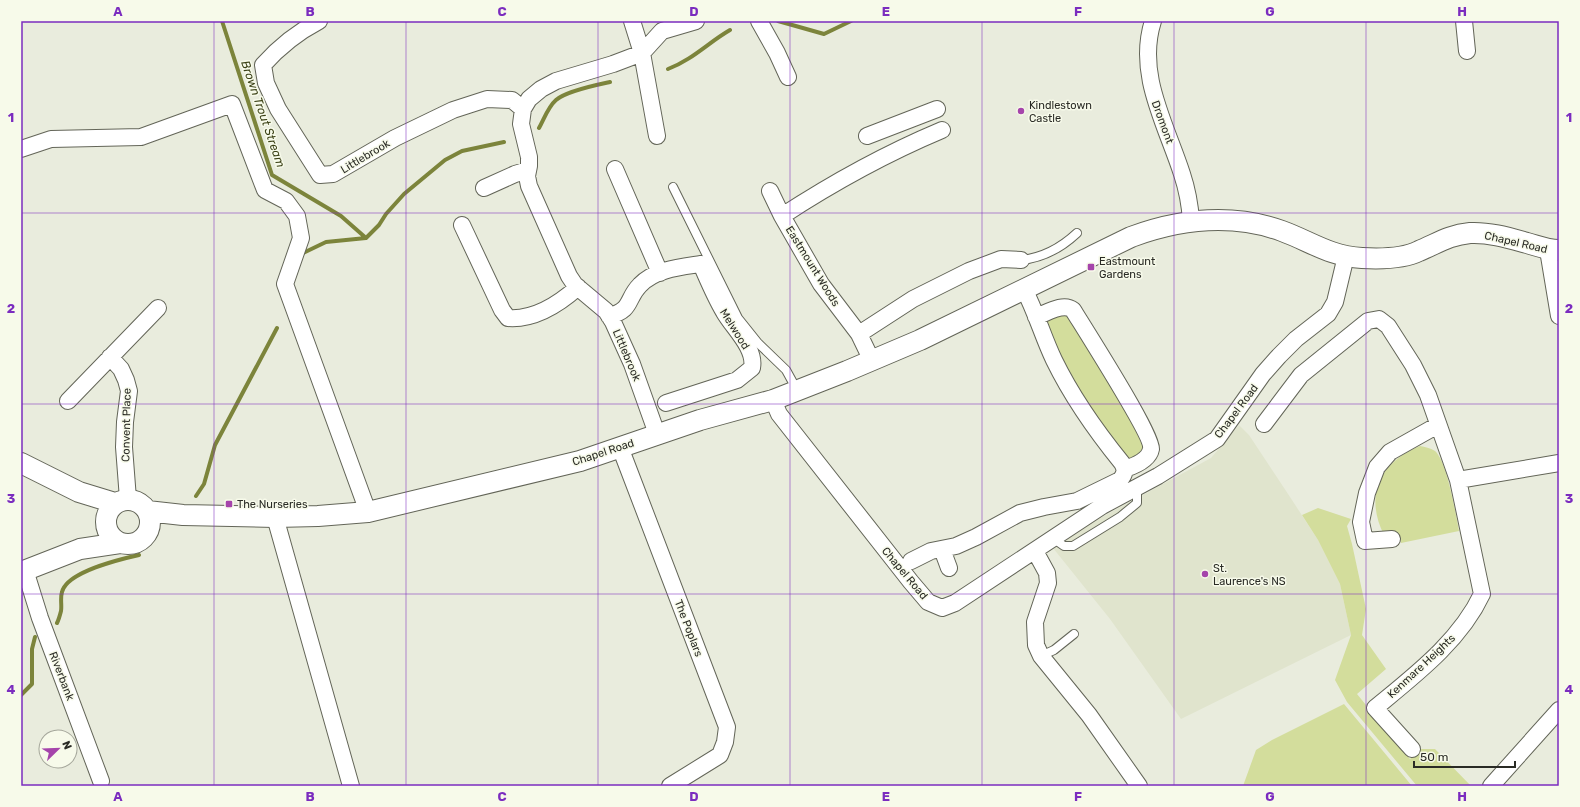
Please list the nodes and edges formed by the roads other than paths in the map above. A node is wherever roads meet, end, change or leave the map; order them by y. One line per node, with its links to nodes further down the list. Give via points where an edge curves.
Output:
1 (319, 21): 10 (street, Littlebrook, via 302,30 273,53 263,65 266,83 278,109 320,175 333,174 395,138 452,110 488,99 512,100)
2 (632, 21): 8 (street)
3 (696, 21): 8 (street, via 662,32)
4 (759, 21): 9 (street)
5 (1153, 21): 24 (street, Dromont, via 1147,55 1151,86 1182,174)
6 (1464, 21): 7 (street)
7 (1467, 51)
8 (642, 53): 10 (street, via 541,89 529,99); 14 (street)
9 (788, 77)
10 (523, 109): 19 (street, Littlebrook, via 521,124 529,157)
11 (937, 109): 12 (street)
12 (887, 129): 15 (street); 17 (street)
13 (942, 130): 17 (street, Eastmount Woods)
14 (657, 136)
15 (867, 136)
16 (21, 149): 53 (street, via 50,139 141,137 232,104 265,190 286,201 297,216 301,238 285,284)
17 (896, 151): 23 (street, Eastmount Woods, via 828,186)
18 (615, 169): 30 (street)
19 (528, 170): 21 (street); 31 (street, Littlebrook, via 529,186 569,276)
20 (673, 187): 40 (lane, via 738,318 786,370)
21 (484, 188)
22 (770, 191): 23 (street, Eastmount Woods)
23 (782, 216): 37 (street, Eastmount Woods, via 821,284)
24 (1191, 221): 28 (street, via 1221,220 1255,224 1283,232 1328,252); 32 (street, via 1131,237)
25 (462, 225): 31 (street, via 508,318 519,319 538,313 564,300)
26 (1077, 233): 29 (lane, via 1051,251)
27 (1553, 250): 28 (street, Chapel Road, via 1502,236 1472,233 1444,238 1419,252 1402,256 1378,259); 35 (street)
28 (1346, 256): 60 (street, Chapel Road, via 1335,302 1328,314 1279,356 1218,439 1102,506)
29 (1021, 260): 37 (street, via 1001,259 962,274 913,299)
30 (660, 273): 34 (street, Melwood, via 641,284 620,314); 43 (street, Melwood, via 701,264 724,313 747,347 753,362 752,368 737,380)
31 (578, 287): 34 (street, Littlebrook)
32 (1024, 289): 36 (street); 39 (street, via 920,340)
33 (158, 308): 38 (street)
34 (609, 316): 46 (street, Littlebrook, via 632,364)
35 (1559, 316)
36 (1036, 317): 50 (street, via 1067,384); 50 (street, via 1069,306 1134,411 1150,440 1151,449 1146,458)
37 (859, 334): 39 (street, Eastmount Woods)
38 (110, 357): 42 (street); 52 (street, Convent Place, via 121,369 129,391 124,447)
39 (872, 360): 40 (street)
40 (798, 391): 41 (street)
41 (772, 400): 46 (street, Chapel Road); 60 (street, Chapel Road, via 778,414 928,602 942,608 955,603)
42 (68, 401)
43 (666, 403)
44 (1264, 424): 45 (street, Kenmare Heights, via 1301,375 1368,321 1379,319 1388,326 1413,366 1428,395)
45 (1438, 425): 51 (street, Kenmare Heights); 56 (street, via 1390,452 1377,467 1367,493 1361,522 1365,541)
46 (657, 434): 47 (street, Chapel Road)
47 (620, 447): 53 (street, Chapel Road, via 580,461); 70 (street, The Poplars, via 727,727 720,755)
48 (21, 463): 52 (street)
49 (1559, 463): 51 (street)
50 (1125, 469): 59 (street, via 1120,480 1077,501 1020,513 976,537)
51 (1458, 480): 67 (street, Kenmare Heights, via 1482,594 1476,608 1438,653 1375,708)
52 (113, 512): 55 (street, via 139,503); 57 (street, via 110,536); 58 (street)
53 (368, 512): 54 (street, Chapel Road)
54 (275, 517): 55 (street, Chapel Road, via 183,515); 69 (street)
55 (148, 520): 57 (street, via 146,535 134,543)
56 (1392, 539)
57 (120, 543): 58 (street)
58 (80, 549): 63 (street)
59 (942, 549): 61 (street, via 931,551); 62 (street)
60 (1035, 552): 65 (street, via 1045,569 1048,584 1035,622 1036,645)
61 (911, 561)
62 (949, 568)
63 (23, 571): 68 (street, Riverbank)
64 (1074, 634): 65 (lane)
65 (1042, 656): 71 (street, via 1089,715)
66 (1559, 710): 72 (street)
67 (1412, 749)
68 (101, 780)
69 (352, 785)
70 (670, 786)
71 (1139, 786)
72 (1490, 786)

